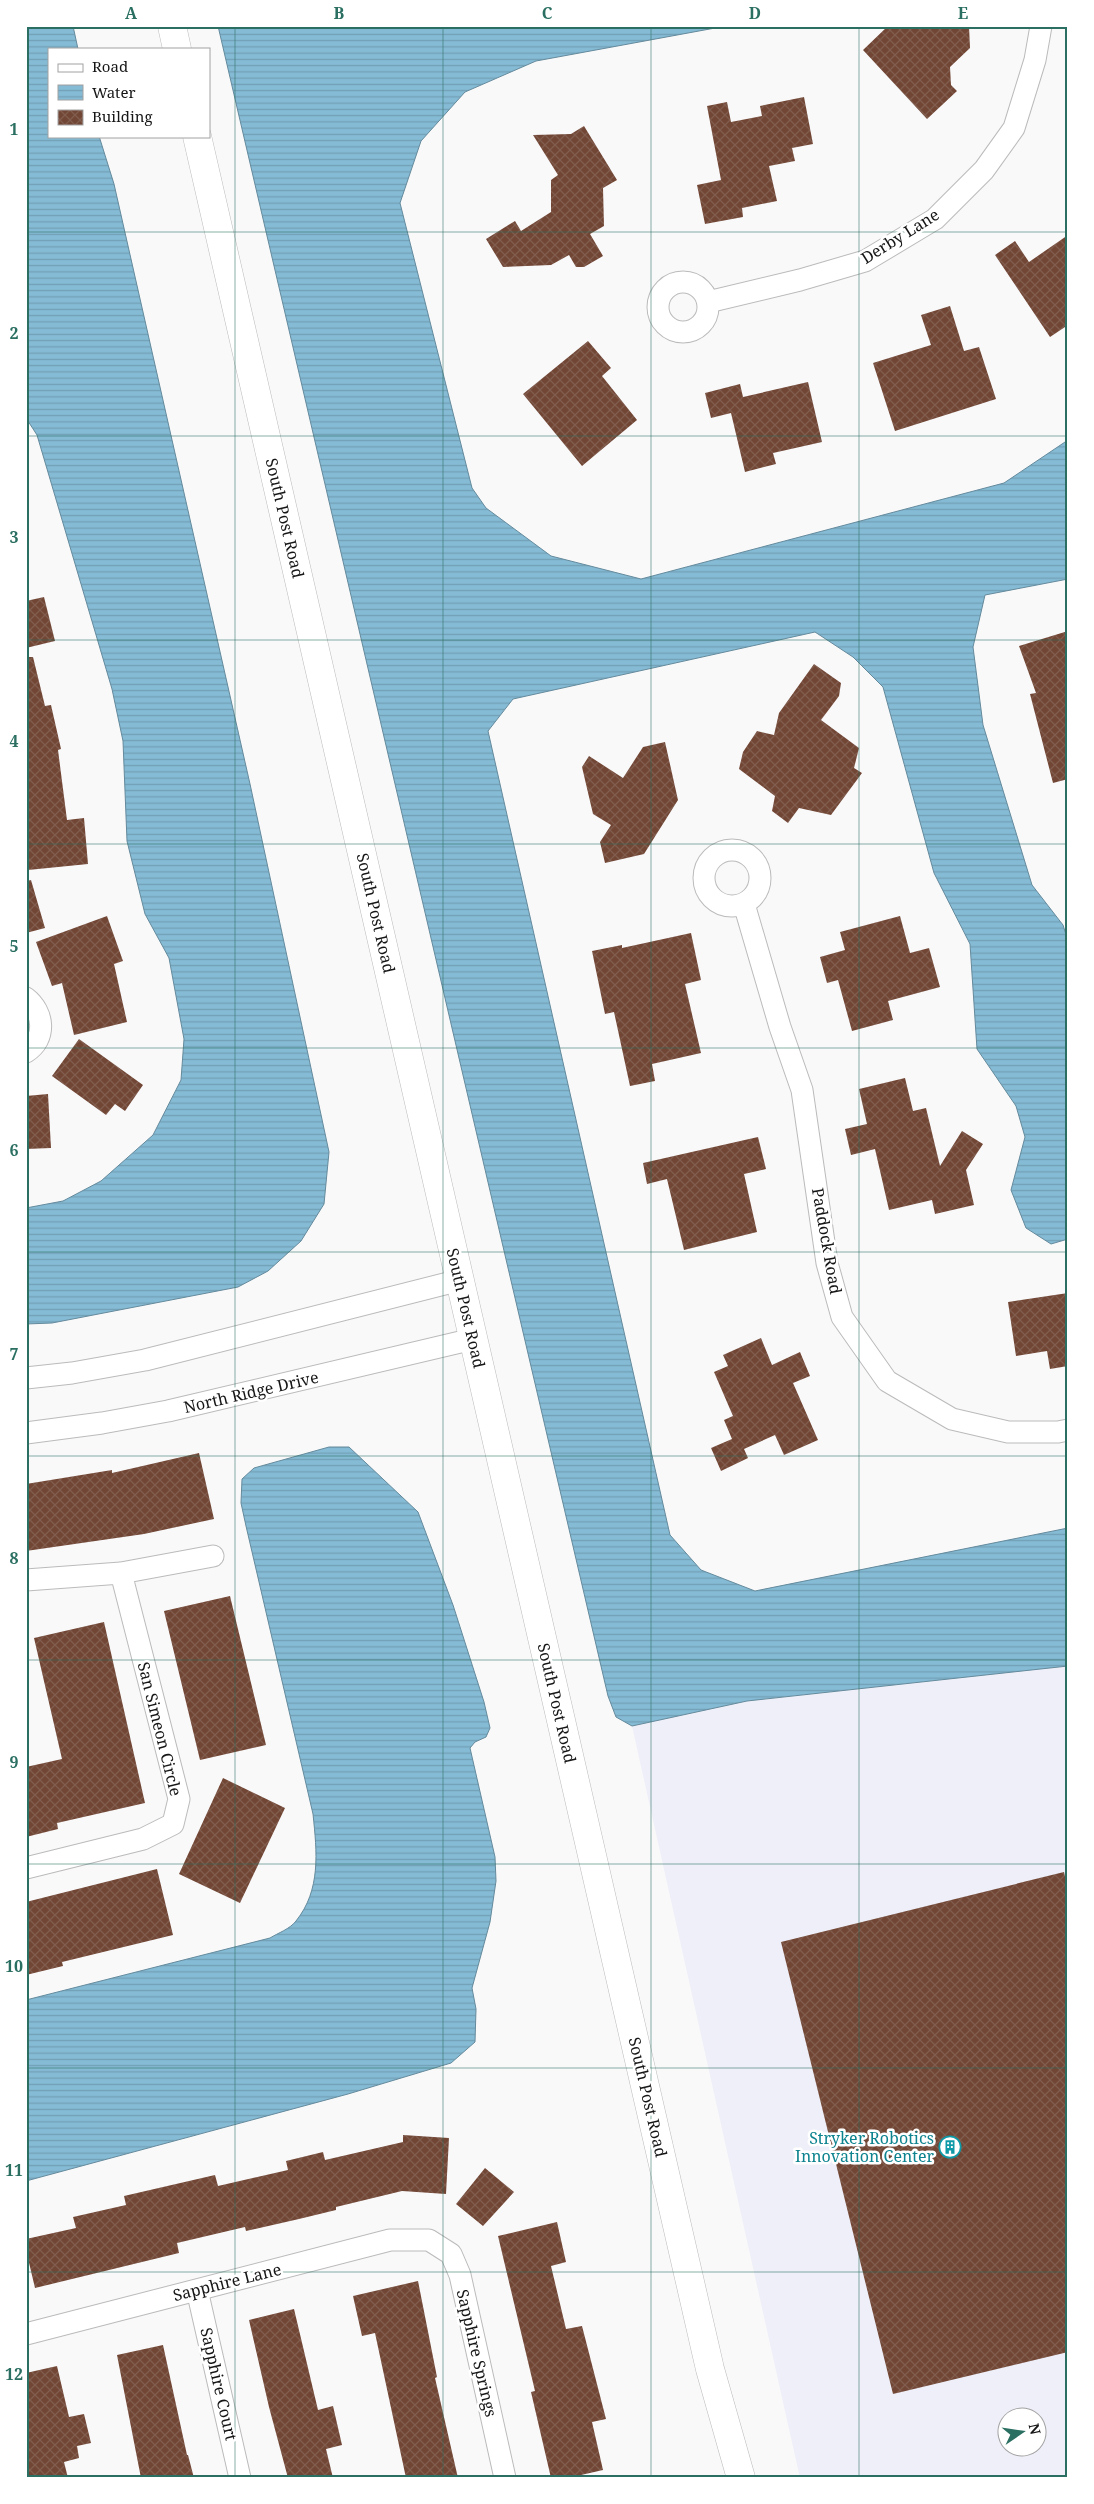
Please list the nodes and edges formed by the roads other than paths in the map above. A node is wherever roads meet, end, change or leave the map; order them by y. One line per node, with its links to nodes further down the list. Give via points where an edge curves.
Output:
1 (172, 26): 3 (street)
2 (1041, 26): 5 (street, Derby Lane, via 1035,60 1014,128 984,170 935,219 865,261)
3 (177, 48)
4 (197, 138): 9 (street, South Post Road)
5 (708, 302)
6 (744, 904): 12 (street, Paddock Road, via 802,1090 827,1263 842,1317 887,1381 952,1419 1008,1432)
7 (26, 998): 8 (street, via 38,1012 41,1022 37,1042)
8 (26, 1052)
9 (460, 1280): 10 (street, South Post Road); 11 (street, via 145,1360)
10 (474, 1339): 13 (street, North Ridge Drive, via 168,1411); 23 (street, South Post Road, via 710,2369)
11 (26, 1378)
12 (1068, 1430)
13 (26, 1433)
14 (213, 1556): 15 (street)
15 (121, 1572): 16 (street); 17 (street, San Simeon Circle, via 179,1799 173,1824 143,1838)
16 (26, 1580)
17 (26, 1868)
18 (429, 2240): 19 (street, Sapphire Lane, via 390,2240); 22 (street, Sapphire Springs, via 451,2254 460,2275)
19 (197, 2290): 20 (street, Sapphire Lane); 21 (street, Sapphire Court)
20 (26, 2334)
21 (240, 2478)
22 (505, 2478)
23 (741, 2478)

